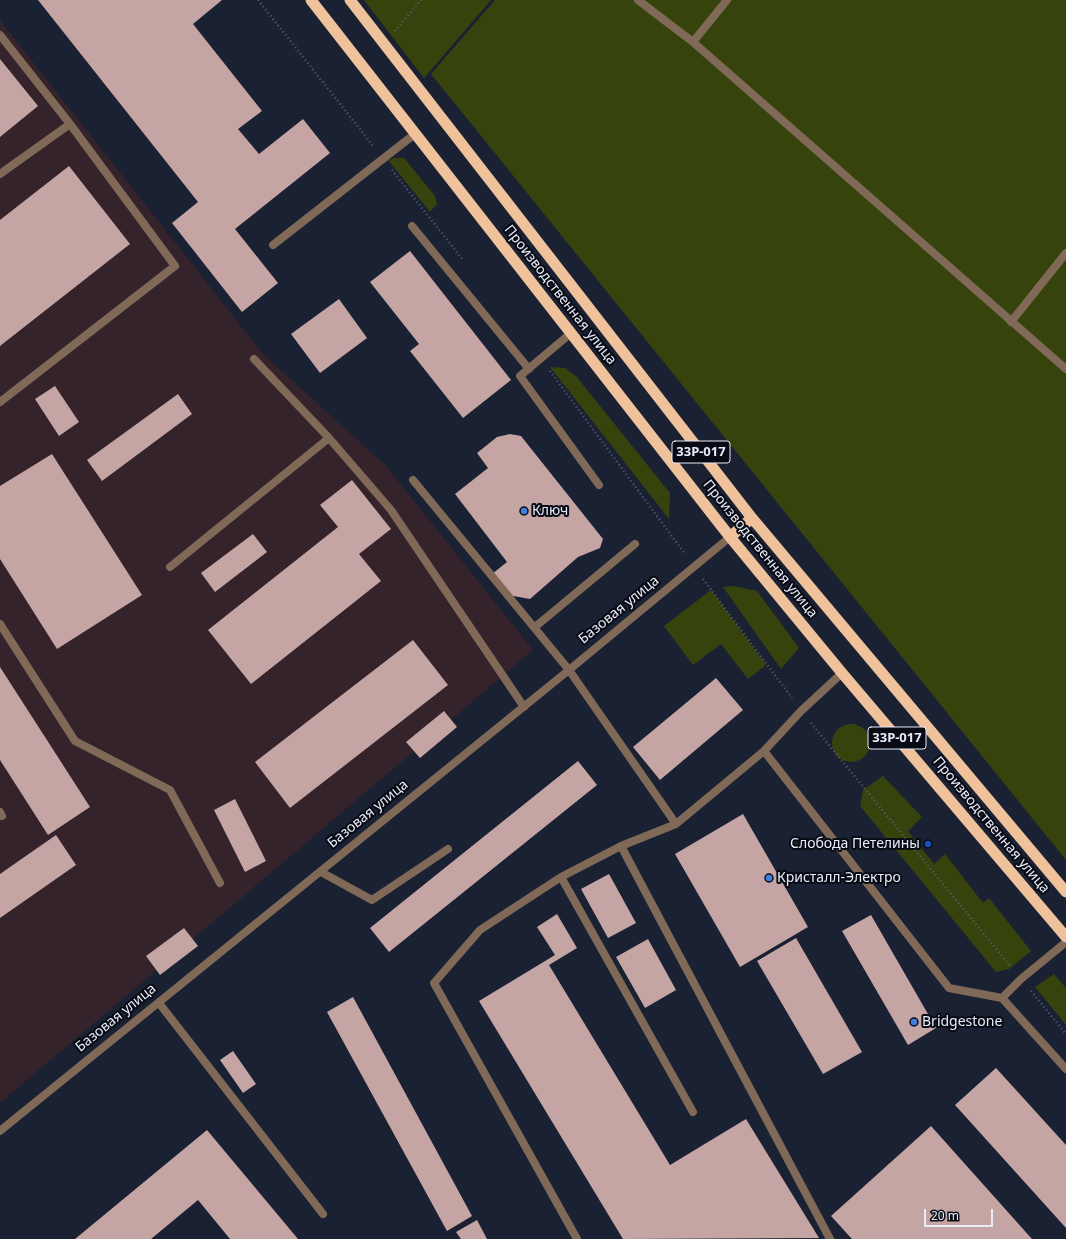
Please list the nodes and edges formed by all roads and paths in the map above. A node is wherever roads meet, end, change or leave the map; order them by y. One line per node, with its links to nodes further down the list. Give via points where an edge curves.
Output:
1 (258, 0): 12 (path)
2 (311, 0): 11 (highway, Производственная улица / 33Р-017)
3 (350, 0): 9 (highway, Производственная улица / 33Р-017)
4 (421, 0): 9 (path)
5 (638, 0): 8 (street)
6 (727, 0): 8 (street)
7 (0, 35): 10 (street)
8 (693, 42): 18 (street)
9 (384, 43): 28 (highway, Производственная улица / 33Р-017)
10 (70, 124): 13 (street); 24 (street, via 175,266)
11 (416, 133): 12 (street); 19 (highway, Производственная улица / 33Р-017)
12 (383, 159): 15 (street); 17 (path)
13 (0, 174)
14 (412, 226): 22 (street)
15 (273, 245)
16 (1066, 253): 18 (street)
17 (467, 265)
18 (1011, 322): 23 (street)
19 (571, 333): 21 (street); 29 (highway, Производственная улица / 33Р-017)
20 (254, 359): 25 (street)
21 (541, 359): 22 (street); 32 (path)
22 (529, 369): 27 (street, via 520,376)
23 (1066, 369)
24 (0, 402)
25 (329, 438): 31 (street); 37 (street, via 391,510)
26 (414, 480): 34 (street)
27 (599, 485)
28 (752, 518): 29 (highway, Базовая улица); 46 (highway, Производственная улица / 33Р-017)
29 (730, 537): 32 (street, Базовая улица); 36 (highway, Производственная улица / 33Р-017)
30 (635, 544): 34 (street)
31 (170, 567)
32 (695, 567): 35 (street, Базовая улица); 38 (path)
33 (0, 624): 45 (street, via 74,741 170,790)
34 (535, 628): 35 (street)
35 (569, 670): 37 (street, Базовая улица); 40 (street)
36 (842, 673): 38 (street); 47 (highway, Производственная улица / 33Р-017)
37 (524, 708): 43 (street, Базовая улица)
38 (801, 711): 39 (street); 49 (path)
39 (764, 751): 40 (street); 50 (street, via 949,988)
40 (676, 824): 41 (street)
41 (621, 846): 44 (street); 58 (street)
42 (448, 849): 43 (street, via 372,900)
43 (320, 872): 51 (street, Базовая улица)
44 (561, 877): 54 (street); 57 (street, via 480,930 434,983)
45 (220, 883)
46 (1066, 892)
47 (1066, 937)
48 (1066, 942): 49 (street)
49 (1021, 979): 50 (street); 52 (path)
50 (1002, 998): 53 (street)
51 (159, 1003): 55 (street, Базовая улица); 56 (street)
52 (1066, 1034)
53 (1066, 1069)
54 (693, 1112)
55 (0, 1131)
56 (322, 1214)
57 (577, 1239)
58 (830, 1239)

